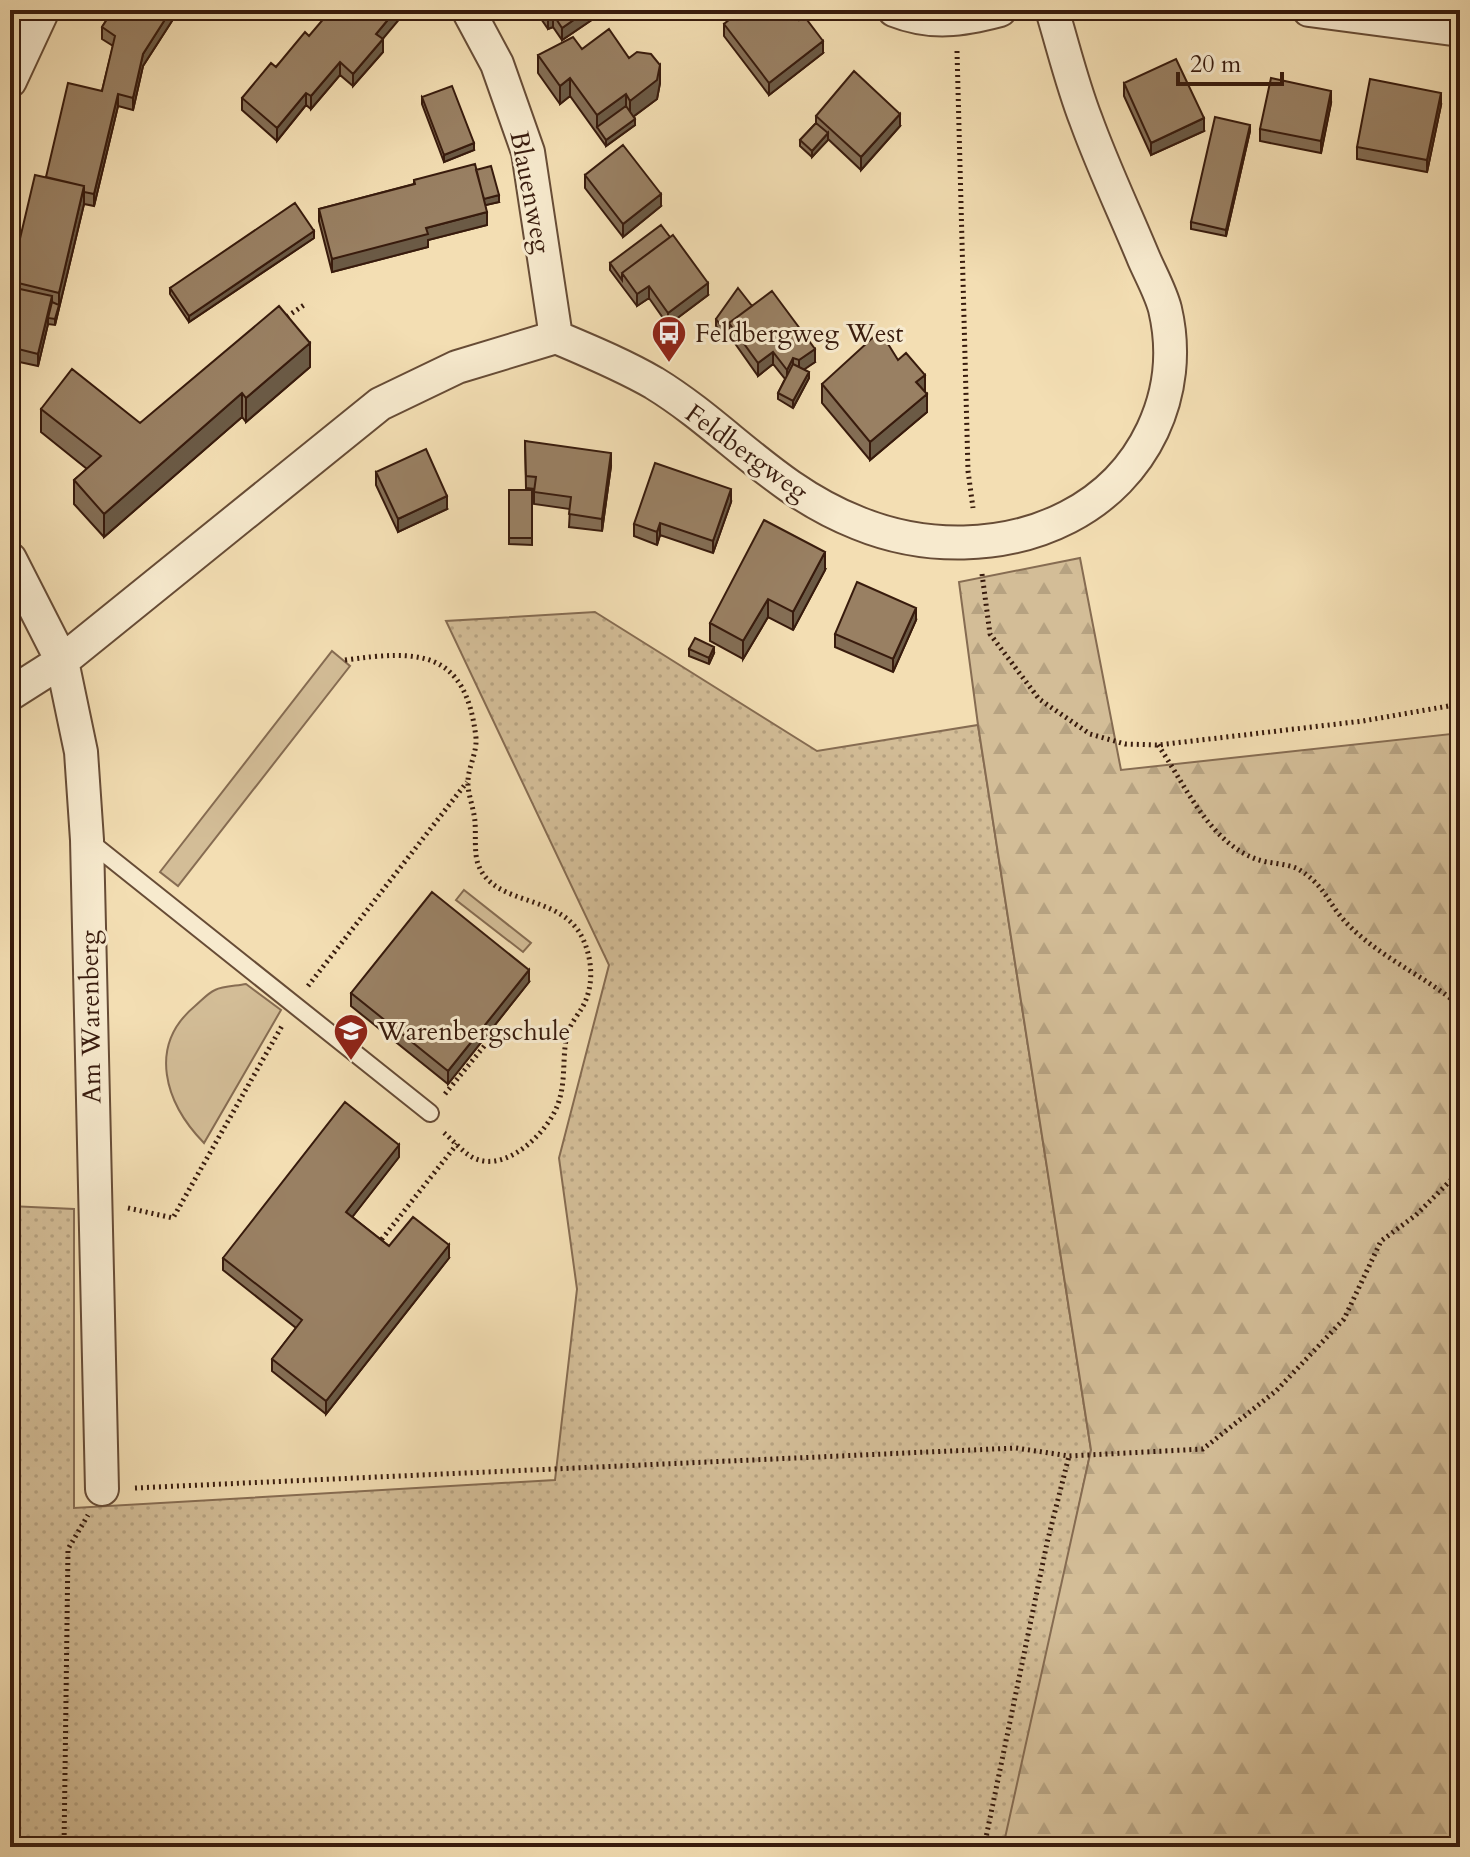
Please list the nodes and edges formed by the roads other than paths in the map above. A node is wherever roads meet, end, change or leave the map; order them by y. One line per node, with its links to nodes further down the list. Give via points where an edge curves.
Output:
1 (43, 10): 8 (street)
2 (468, 10): 9 (street, Blauenweg, via 497,64 528,152)
3 (894, 10): 4 (street, via 924,20 956,21)
4 (1000, 10)
5 (1052, 10): 9 (street, Feldbergweg, via 1085,119 1165,309 1170,369 1156,425 1132,469 1097,502 1055,524 978,543 924,541 858,523 786,486 656,384)
6 (1309, 10): 7 (street)
7 (1460, 30)
8 (10, 81)
9 (556, 337): 11 (street, via 457,367 380,404)
10 (10, 559): 11 (street, Am Warenberg)
11 (62, 661): 12 (street); 13 (street, Am Warenberg, via 81,752)
12 (10, 694)
13 (87, 840): 14 (lane); 15 (street, Am Warenberg)
14 (430, 1113)
15 (102, 1489)

